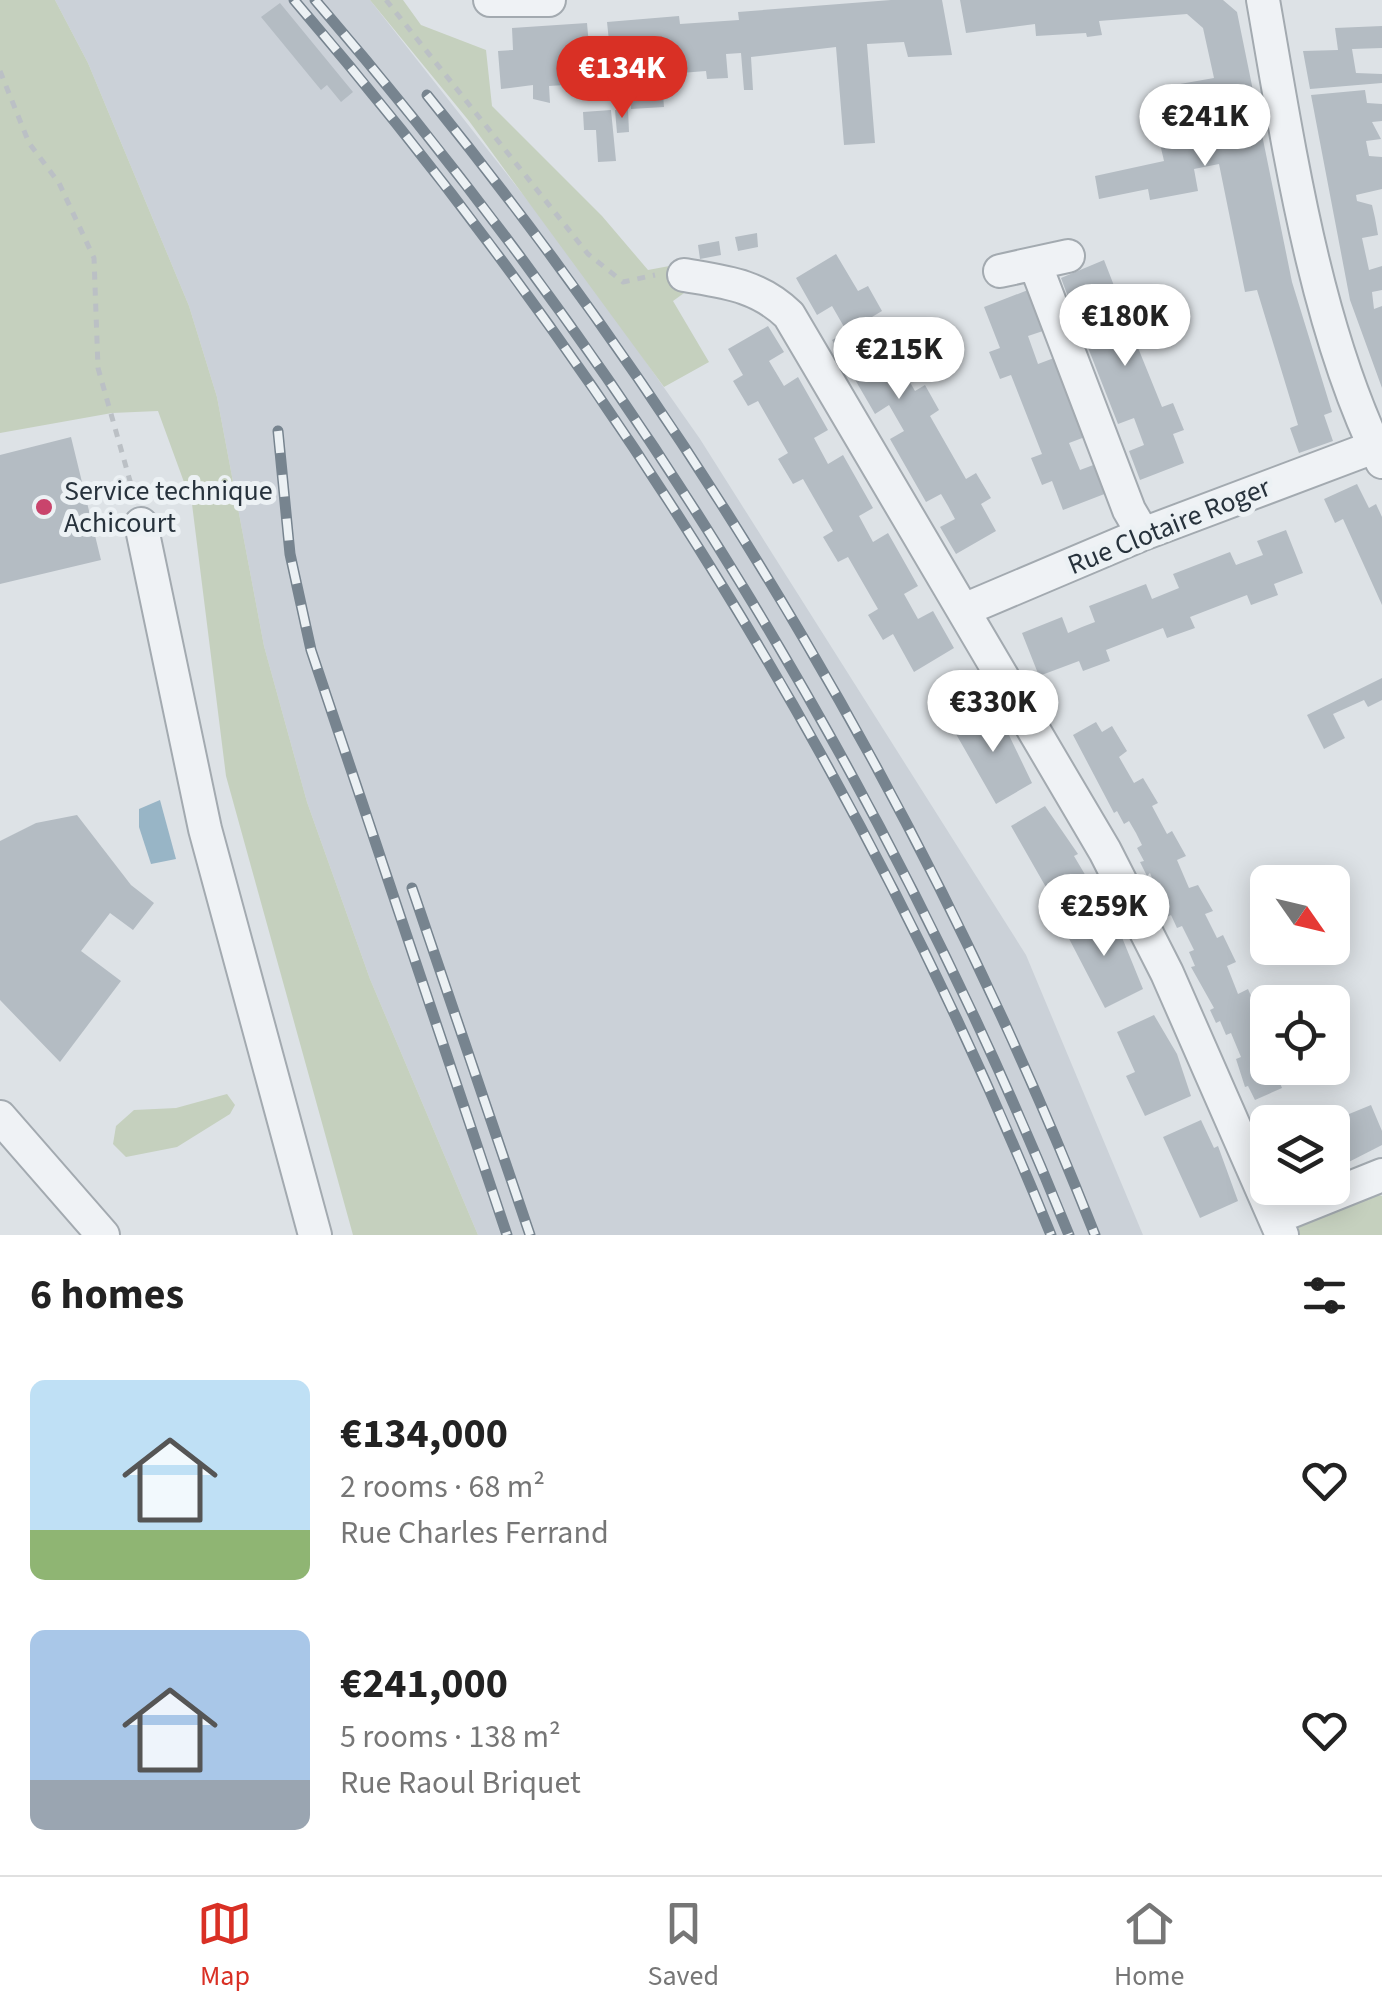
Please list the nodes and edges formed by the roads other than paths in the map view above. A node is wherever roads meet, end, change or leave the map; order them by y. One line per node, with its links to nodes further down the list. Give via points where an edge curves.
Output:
1 (490, 0): 2 (street)
2 (549, 0)
3 (1262, 0): 8 (street, via 1324,306)
4 (1068, 256): 5 (street)
5 (1036, 266): 6 (street); 10 (street)
6 (1000, 272)
7 (684, 275): 11 (street, via 751,287 789,314)
8 (1378, 455): 10 (street, Rue Clotaire Roger)
9 (141, 524): 16 (street, via 205,829)
10 (1143, 534): 11 (street, Rue Clotaire Roger)
11 (966, 609): 14 (street, via 1158,956)
12 (0, 1117): 15 (street)
13 (1382, 1174): 14 (street)
14 (1279, 1226)
15 (103, 1235)
16 (316, 1235)

